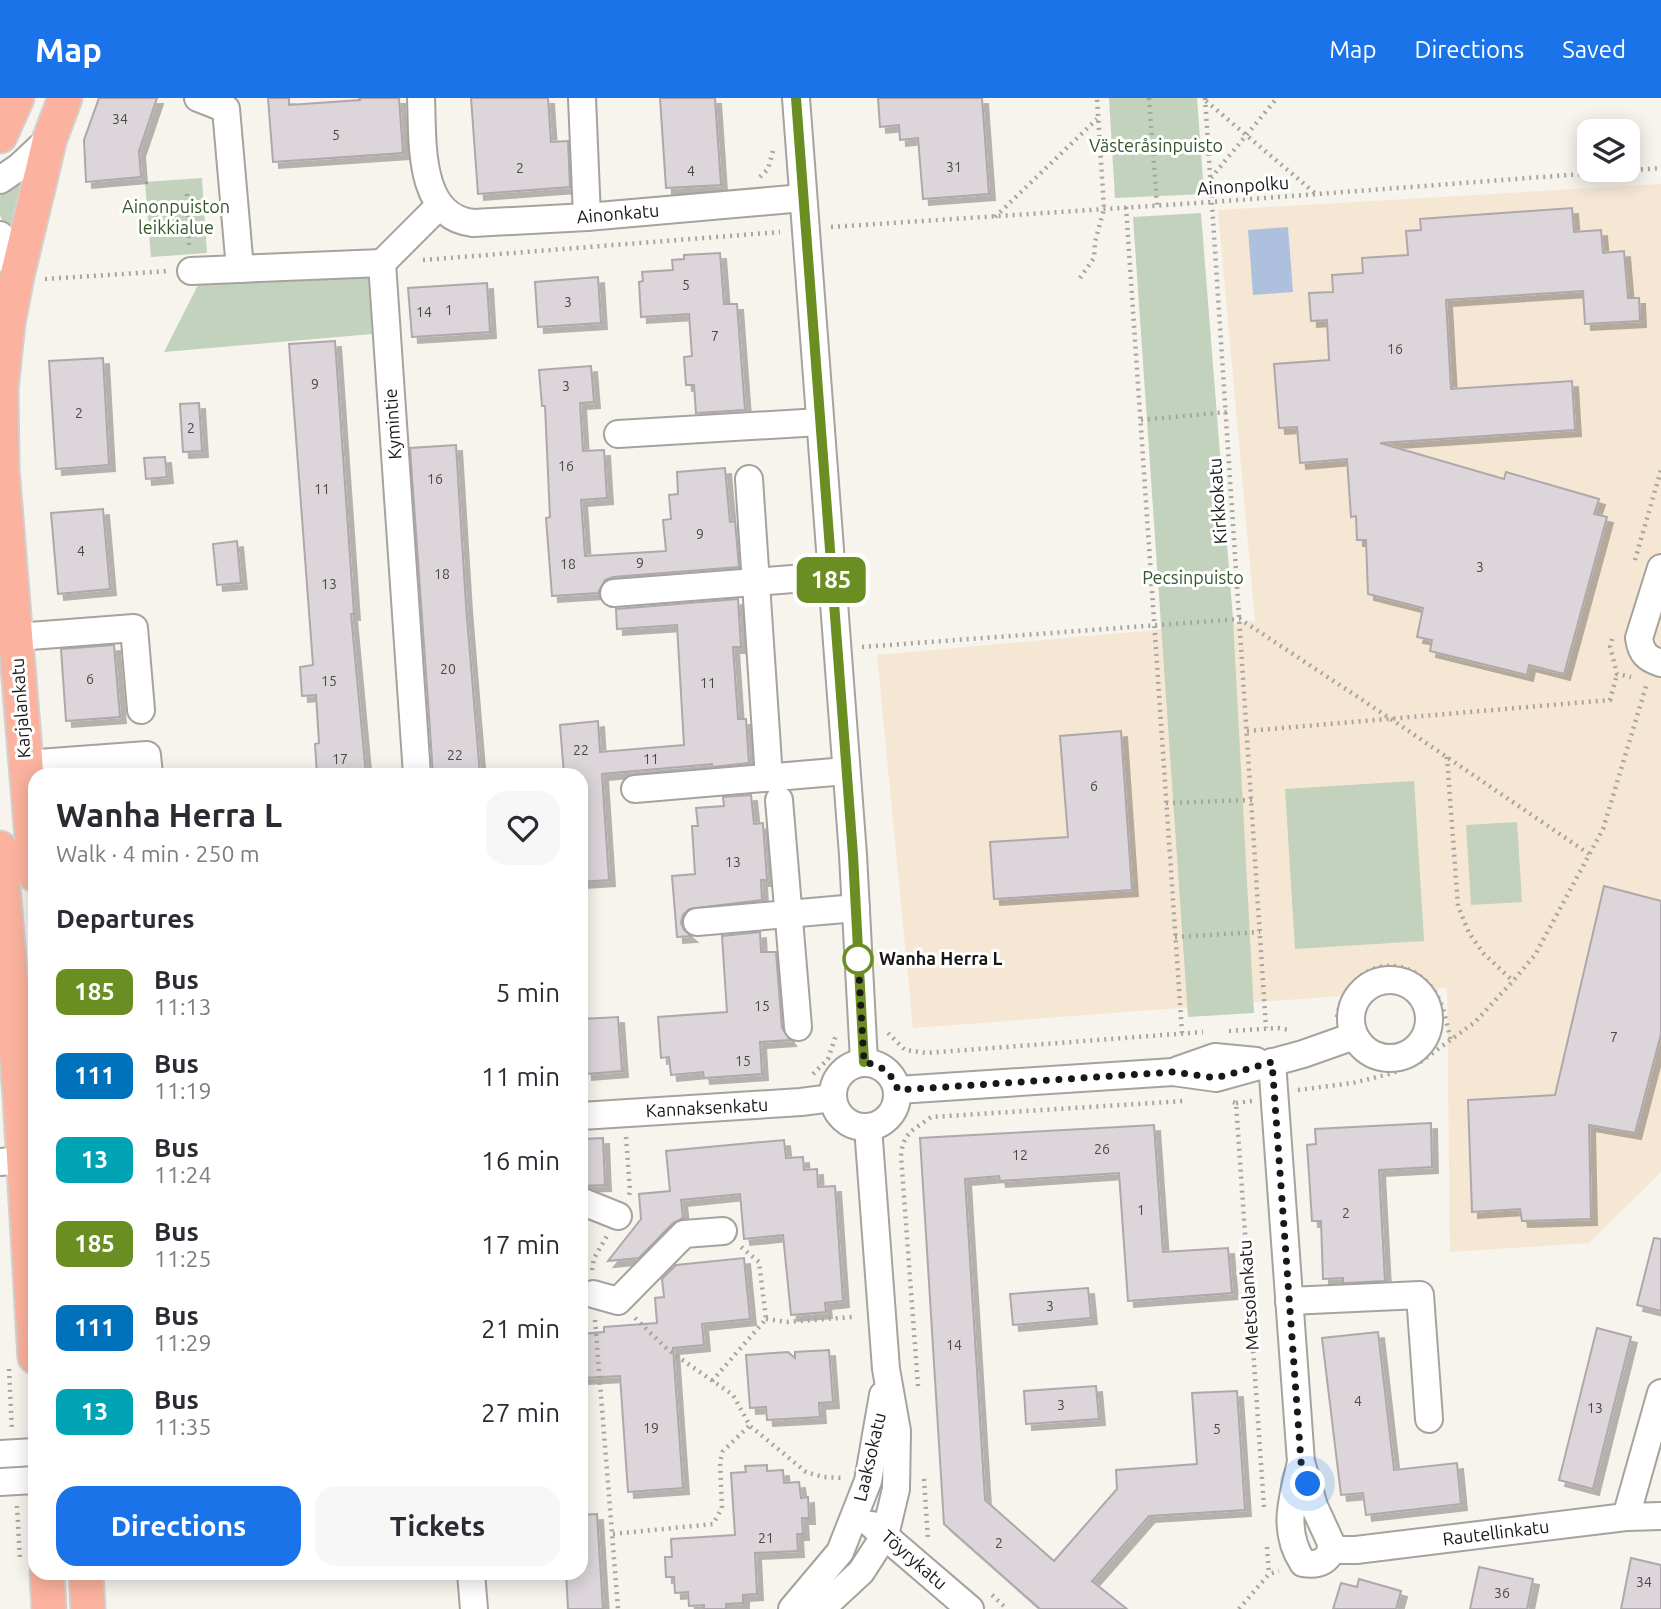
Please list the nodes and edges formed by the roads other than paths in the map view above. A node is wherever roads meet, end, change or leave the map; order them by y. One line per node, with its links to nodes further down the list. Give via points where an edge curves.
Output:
1 (17, 98): 7 (main road)
2 (65, 98): 8 (main road, Karjalankatu)
3 (198, 98): 15 (street, via 226,109)
4 (421, 98): 11 (street, via 424,157)
5 (582, 98): 12 (street)
6 (796, 98): 10 (street)
7 (0, 135)
8 (50, 138): 9 (street); 17 (main road, Karjalankatu, via 35,208)
9 (0, 180)
10 (803, 198): 12 (street, Ainonkatu); 18 (street, via 817,228)
11 (439, 206): 12 (street, Ainonkatu, via 458,222); 14 (street)
12 (587, 217)
13 (0, 235): 17 (street)
14 (382, 263): 15 (street); 30 (street, Kymintie)
15 (240, 269): 16 (street)
16 (191, 271)
17 (31, 277): 25 (main road, Karjalankatu, via 8,323 1,389 2,469)
18 (820, 422): 19 (street); 22 (street)
19 (618, 434)
20 (749, 479): 23 (street)
21 (1661, 568): 26 (street, via 1639,638)
22 (831, 576): 23 (street); 31 (street)
23 (756, 582): 24 (street); 33 (street)
24 (614, 593)
25 (17, 637): 27 (street, via 134,628); 28 (main road, Karjalankatu)
26 (1654, 672)
27 (141, 710)
28 (25, 765): 29 (street, via 147,755); 34 (main road, Karjalankatu)
29 (148, 768)
30 (417, 768)
31 (846, 771): 33 (street); 36 (street)
32 (635, 789): 33 (street)
33 (774, 789): 37 (street)
34 (28, 798)
35 (1, 862): 39 (main road)
36 (856, 908): 37 (street); 42 (street)
37 (789, 914): 38 (street); 40 (street)
38 (697, 922)
39 (6, 995): 48 (main road)
40 (798, 1027)
41 (1345, 1031): 43 (street, via 1303,1054)
42 (864, 1062): 44 (street, via 880,1065 892,1075); 45 (street, via 847,1067 835,1080)
43 (1272, 1062): 44 (street, via 1215,1056 1173,1072); 53 (street)
44 (898, 1090): 47 (street, via 896,1108 885,1121)
45 (832, 1097): 46 (street, Kannaksenkatu); 47 (street, via 838,1114 851,1125)
46 (588, 1115)
47 (868, 1127): 55 (street, Laaksokatu)
48 (19, 1160): 54 (main road)
49 (588, 1204): 50 (street)
50 (618, 1216)
51 (723, 1231): 52 (street, via 684,1234)
52 (606, 1298)
53 (1289, 1301): 57 (street, via 1420,1295); 58 (street)
54 (21, 1357)
55 (886, 1369): 59 (street, Laaksokatu, via 868,1481); 62 (street, Laaksokatu, via 897,1431 896,1489)
56 (1661, 1393): 61 (street)
57 (1429, 1419)
58 (1301, 1462): 63 (street); 63 (street, via 1291,1511 1294,1549 1303,1563 1314,1565 1326,1560)
59 (856, 1514): 62 (street, Töyrykatu); 70 (street, Laaksokatu, via 840,1552)
60 (1661, 1516): 61 (street, Rautellinkatu)
61 (1626, 1517): 63 (street, Rautellinkatu)
62 (885, 1535): 71 (street, Laaksokatu, via 861,1572); 72 (street, Töyrykatu)
63 (1331, 1550)
64 (37, 1580): 67 (main road)
65 (86, 1580): 68 (main road)
66 (472, 1580): 69 (street)
67 (49, 1609)
68 (88, 1609)
69 (474, 1609)
70 (792, 1609)
71 (821, 1609)
72 (970, 1609)

